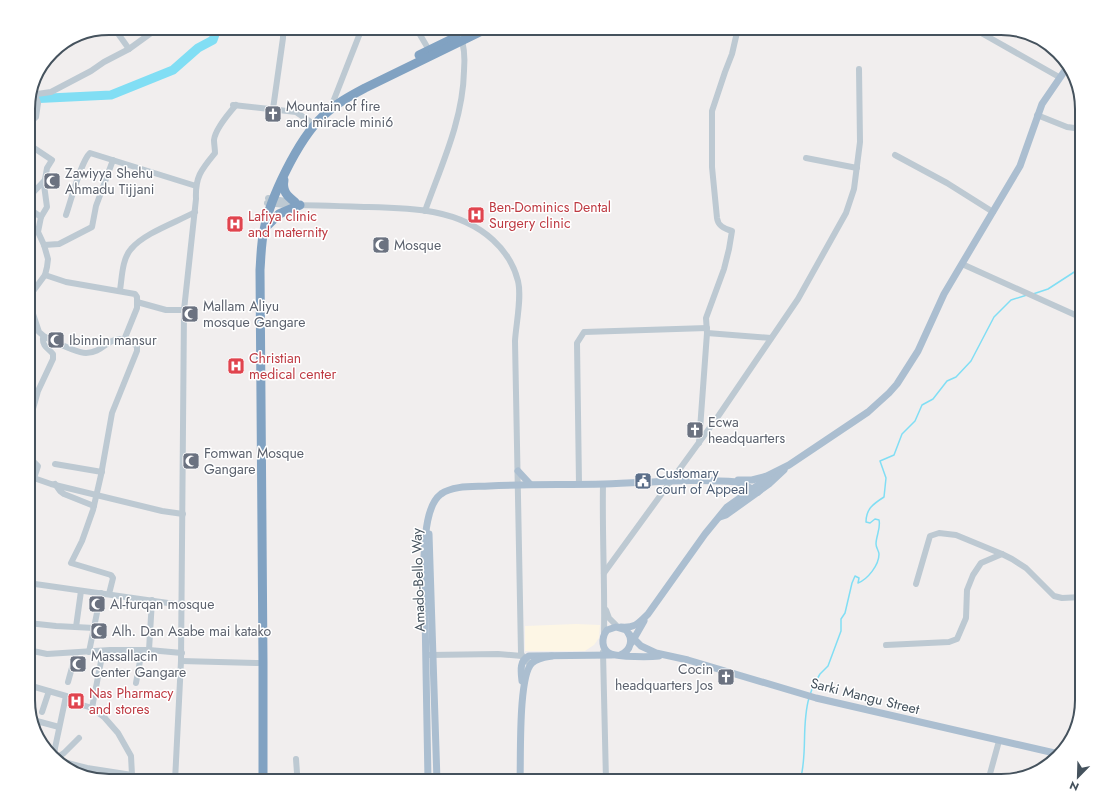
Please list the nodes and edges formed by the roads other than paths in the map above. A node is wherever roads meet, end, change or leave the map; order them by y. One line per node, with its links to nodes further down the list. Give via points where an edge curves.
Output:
1 (119, 35): 11 (street)
2 (148, 35): 11 (street)
3 (283, 35): 19 (street)
4 (359, 35): 18 (street)
5 (420, 35): 12 (street)
6 (466, 35): 10 (highway)
7 (470, 35): 10 (highway)
8 (736, 35): 51 (street, via 712,111 712,168 717,218 724,229 732,231 724,269 706,318)
9 (986, 35): 15 (street)
10 (462, 38): 12 (highway); 22 (highway, via 350,96); 35 (street, via 464,78 460,109)
11 (129, 49): 16 (street, via 104,62 92,72 51,92)
12 (429, 50): 18 (highway, via 364,82)
13 (859, 69): 28 (street, via 860,142)
14 (1064, 71): 15 (main road)
15 (1059, 78): 20 (main road)
16 (36, 95)
17 (36, 99): 21 (street, via 38,103)
18 (333, 102): 22 (highway, via 321,111)
19 (273, 109): 22 (street, via 296,112); 31 (street, via 234,105 217,132 214,141 215,153 200,174)
20 (1037, 116): 23 (street); 37 (main road, via 1020,166)
21 (35, 118)
22 (313, 124): 29 (highway); 33 (highway, via 291,151)
23 (1075, 129)
24 (35, 149): 30 (street, via 52,160)
25 (896, 155): 37 (street)
26 (806, 158): 28 (street)
27 (113, 160): 31 (street); 39 (street, via 90,153 87,156); 42 (street, via 96,206 92,227 59,244)
28 (857, 168): 53 (street, via 854,189 846,213 798,300)
29 (287, 172): 33 (highway); 34 (highway, via 284,191)
30 (43, 184): 32 (street); 40 (street, via 46,207)
31 (196, 186): 36 (street)
32 (35, 191)
33 (270, 201): 34 (street); 41 (highway); 110 (highway, via 258,236 255,276)
34 (297, 204): 35 (street); 41 (highway, via 279,214)
35 (425, 211): 59 (street, via 458,218 479,229 506,253 516,274 520,290 515,341)
36 (195, 212): 46 (street, via 150,234 130,249); 48 (street)
37 (992, 212): 43 (main road)
38 (35, 213): 40 (street)
39 (66, 215)
40 (41, 217): 42 (street, via 38,232)
41 (264, 229): 133 (highway, via 260,270)
42 (44, 245): 44 (street, via 48,259)
43 (962, 264): 49 (street); 58 (main road, via 944,294 912,361 897,384 868,412)
44 (45, 275): 45 (street); 46 (street, via 66,282)
45 (35, 290)
46 (120, 290): 47 (street, via 135,294 138,297)
47 (137, 302): 48 (street, via 166,310); 54 (street)
48 (184, 310): 73 (street)
49 (1075, 315)
50 (35, 320): 52 (street, via 39,332)
51 (707, 330): 53 (street); 56 (street); 68 (street, via 584,332 577,343)
52 (46, 337): 54 (street, via 84,354 94,353 114,339); 55 (street, via 43,338 43,342 53,354 53,359)
53 (771, 338): 56 (street)
54 (124, 340): 61 (street, via 137,346 137,351 112,413)
55 (35, 402)
56 (699, 443): 64 (street)
57 (55, 464): 61 (street)
58 (789, 466): 60 (main road); 70 (main road)
59 (518, 471): 66 (street); 67 (main road)
60 (778, 471): 63 (main road, via 752,480); 70 (main road)
61 (102, 472): 71 (street)
62 (35, 478): 65 (street)
63 (724, 481): 64 (main road); 70 (main road, via 741,483)
64 (669, 482): 69 (main road); 76 (street)
65 (55, 484): 71 (street); 72 (street, via 64,494)
66 (518, 484): 67 (main road); 74 (main road, via 466,487 445,492 434,503); 108 (street)
67 (530, 484): 68 (main road)
68 (579, 484): 69 (main road)
69 (603, 484): 76 (street)
70 (755, 490): 86 (main road, via 727,506)
71 (97, 494): 72 (street); 73 (street)
72 (94, 506): 81 (street, via 71,563 111,575 113,578)
73 (183, 514): 84 (street)
74 (429, 520): 101 (main road, Amado-Bello Way, via 424,557); 102 (main road, Amado-Bello Way)
75 (1002, 554): 78 (street, via 956,535 939,533 930,536); 82 (street, via 1026,568 1054,596); 93 (street, via 981,563 973,576 967,590 966,618 957,639 949,642)
76 (604, 573): 85 (street)
77 (35, 584): 79 (street)
78 (916, 584)
79 (81, 591): 80 (street); 88 (street)
80 (101, 593): 81 (street); 90 (street)
81 (109, 594): 83 (street)
82 (1075, 597)
83 (152, 600): 84 (street); 95 (street)
84 (182, 605): 100 (street)
85 (605, 606): 89 (street, via 609,618); 91 (street)
86 (648, 614): 89 (main road, via 636,626); 92 (main road)
87 (35, 624): 88 (street)
88 (76, 627): 90 (street)
89 (620, 627): 91 (main road, via 611,628); 92 (main road, via 626,630)
90 (94, 628): 98 (street)
91 (603, 639): 103 (main road, via 594,650); 104 (street); 105 (main road, via 607,652)
92 (631, 639): 105 (main road, via 626,652); 107 (main road, via 648,650)
93 (886, 645)
94 (142, 650): 95 (street); 97 (street); 113 (street)
95 (149, 650): 100 (street)
96 (35, 651): 99 (street, via 47,654)
97 (103, 651): 98 (street); 118 (street)
98 (89, 652): 99 (street)
99 (76, 653): 112 (street)
100 (182, 653): 109 (street)
101 (426, 655): 102 (street); 135 (main road, Amado-Bello Way)
102 (434, 655): 108 (street, via 498,654); 136 (main road, Amado-Bello Way)
103 (583, 655): 104 (main road); 106 (main road)
104 (603, 655): 105 (main road); 138 (street)
105 (617, 655): 107 (main road)
106 (552, 656): 108 (main road, via 534,655); 111 (main road)
107 (667, 656): 123 (main road, Sarki Mangu Street, via 816,698)
108 (523, 658): 111 (street); 116 (main road)
109 (182, 662): 110 (street); 131 (street)
110 (258, 663): 132 (highway)
111 (531, 664): 116 (main road)
112 (68, 682)
113 (136, 683)
114 (35, 687): 115 (street)
115 (49, 691): 117 (street); 119 (street)
116 (523, 693): 137 (main road)
117 (66, 696): 118 (street); 121 (street)
118 (92, 708): 130 (street, via 118,733 131,756)
119 (42, 712)
120 (39, 722): 121 (street)
121 (60, 727): 124 (street)
122 (79, 738): 126 (street)
123 (999, 741): 125 (main road, Sarki Mangu Street); 139 (street)
124 (56, 752)
125 (1052, 753)
126 (60, 756)
127 (296, 759): 134 (street)
128 (71, 764): 129 (street)
129 (113, 774)
130 (131, 774)
131 (175, 774)
132 (258, 774)
133 (263, 774)
134 (297, 774)
135 (428, 774)
136 (437, 774)
137 (520, 774)
138 (606, 774)
139 (990, 774)

